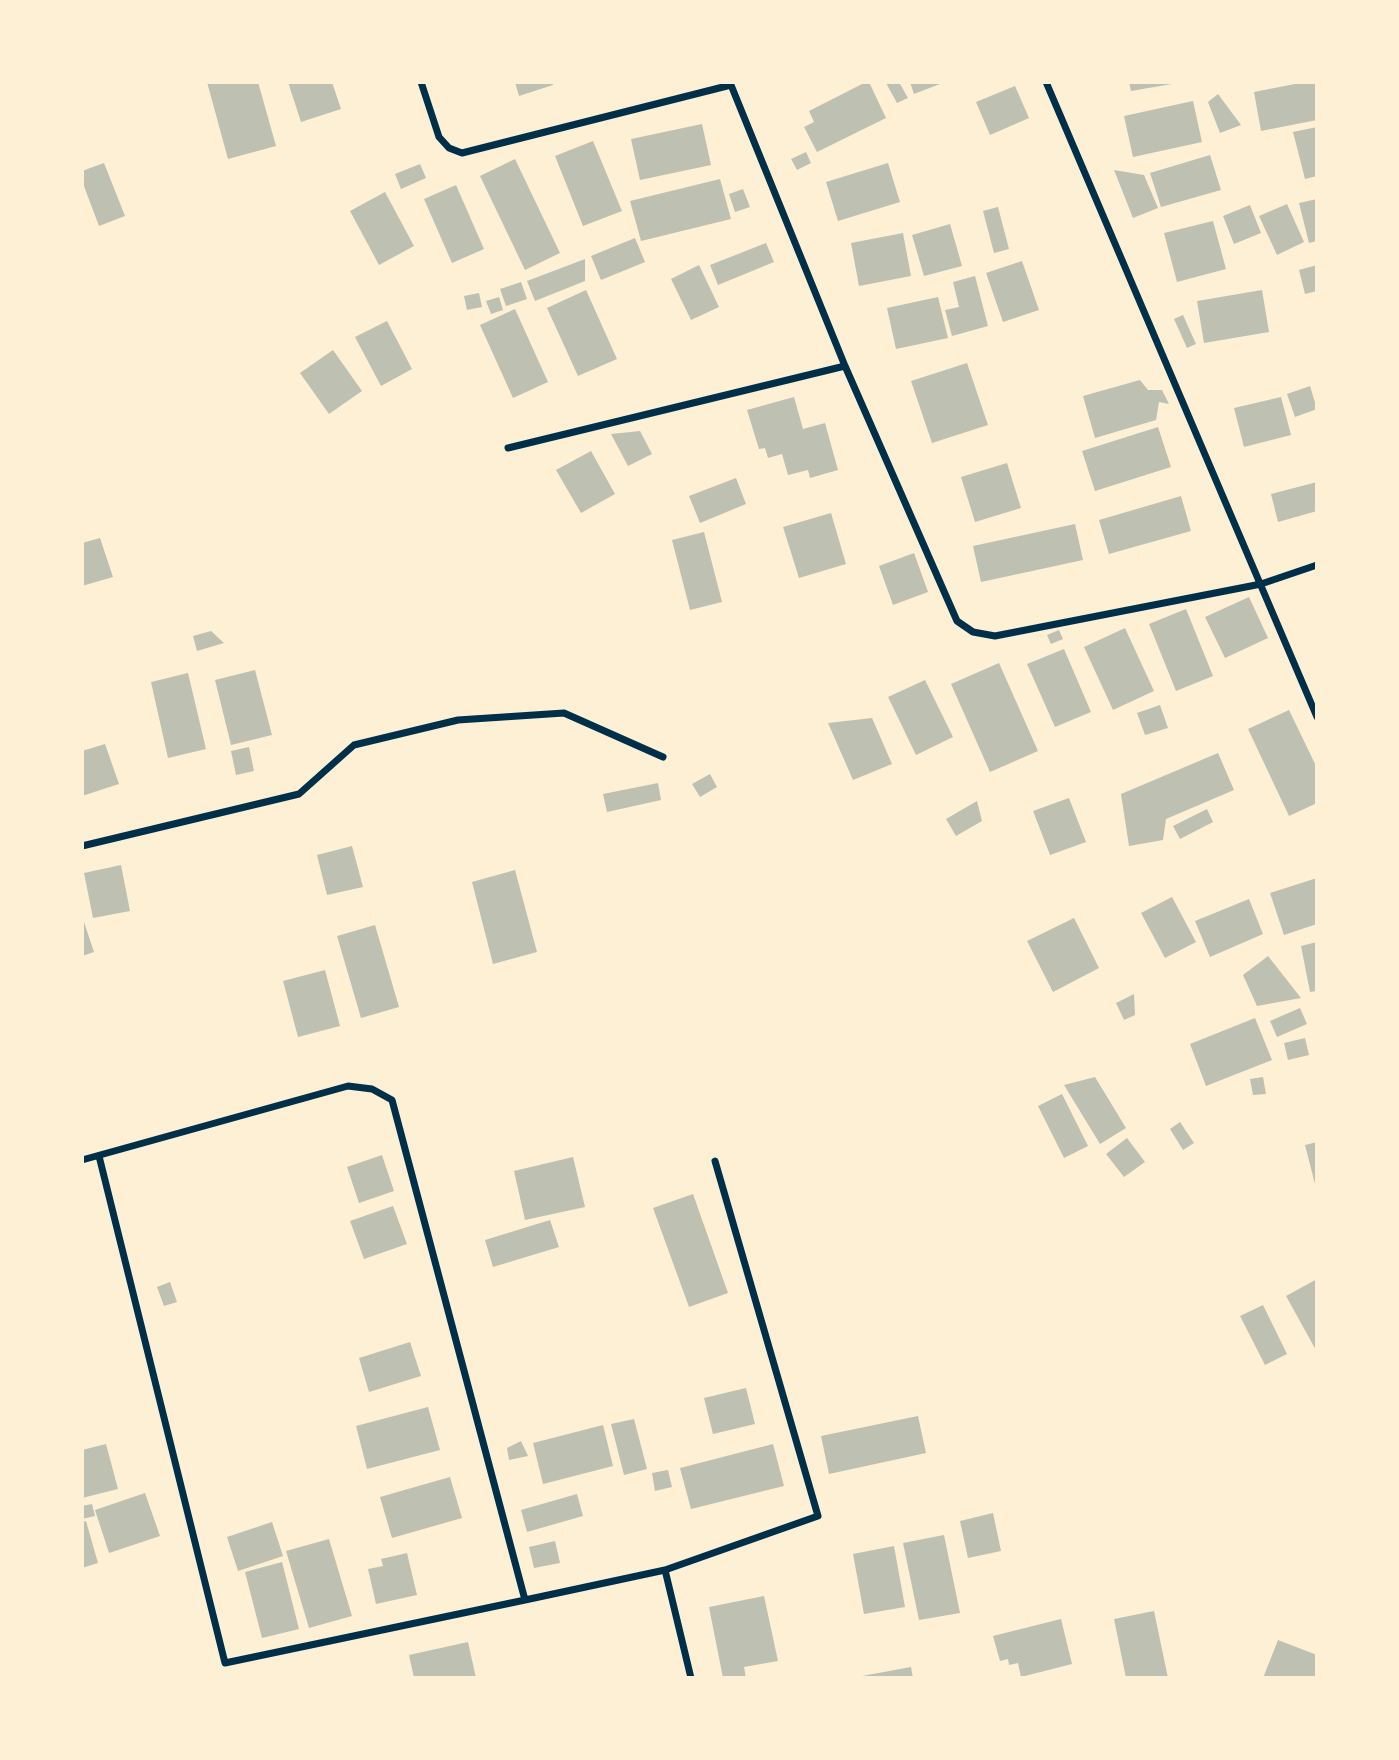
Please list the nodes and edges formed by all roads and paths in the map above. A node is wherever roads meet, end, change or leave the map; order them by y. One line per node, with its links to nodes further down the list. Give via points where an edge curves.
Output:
1 (421, 82): 3 (street, via 439,137 462,153)
2 (1046, 82): 7 (street)
3 (731, 84): 4 (street)
4 (845, 366): 5 (street); 7 (street, via 957,621 973,632 995,636)
5 (508, 447)
6 (1317, 565): 7 (street)
7 (1261, 584): 8 (street)
8 (1317, 717)
9 (663, 757): 10 (street, via 564,713 458,720 354,745 299,794)
10 (82, 846)
11 (99, 1156): 12 (street); 15 (street, via 348,1086 372,1089 392,1100); 15 (street, via 225,1663)
12 (82, 1160)
13 (715, 1161): 14 (street, via 818,1516)
14 (666, 1570): 15 (street); 16 (street)
15 (525, 1600)
16 (691, 1678)

